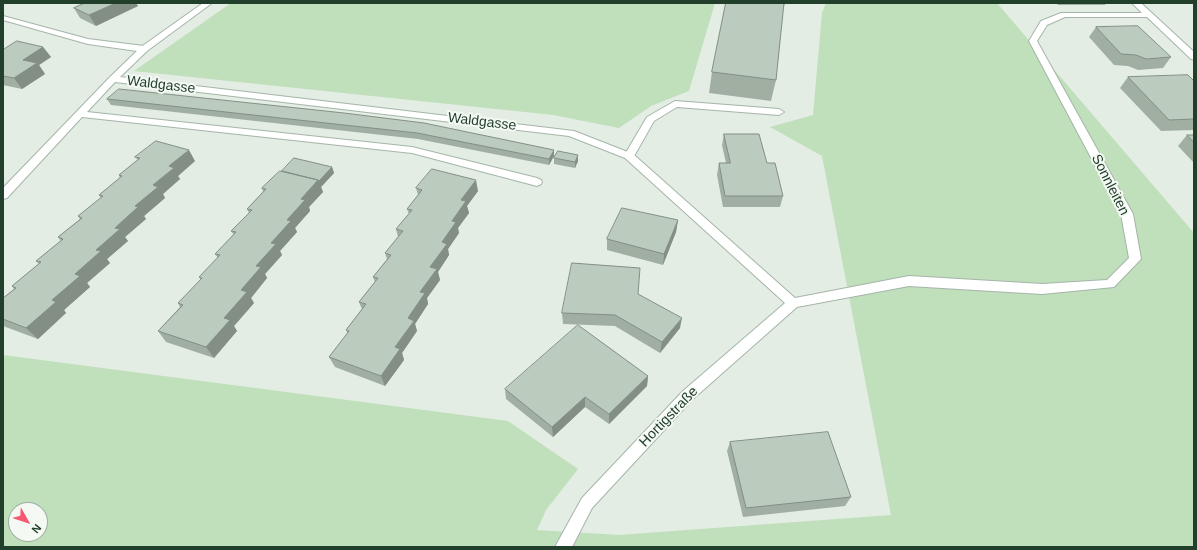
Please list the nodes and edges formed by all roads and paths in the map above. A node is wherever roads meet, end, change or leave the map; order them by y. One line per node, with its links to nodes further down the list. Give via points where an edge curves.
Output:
1 (208, 3): 5 (street, Waldgasse)
2 (1136, 3): 3 (street)
3 (1149, 15): 6 (street); 13 (street, Sonnleiten, via 1064,16 1044,23 1033,41 1127,214 1135,259 1110,284 1042,289 909,281)
4 (3, 18): 5 (street, via 88,41)
5 (144, 49): 7 (street, Waldgasse)
6 (1194, 58)
7 (113, 79): 9 (street, Waldgasse); 10 (street, Waldgasse, via 571,133)
8 (779, 112): 10 (street, via 675,104 650,119)
9 (80, 114): 11 (street, via 412,150); 12 (street, Waldgasse)
10 (629, 156): 13 (street, Waldgasse)
11 (537, 182)
12 (3, 195)
13 (793, 303): 14 (street, Hortigstraße, via 688,395 587,503)
14 (563, 547)

